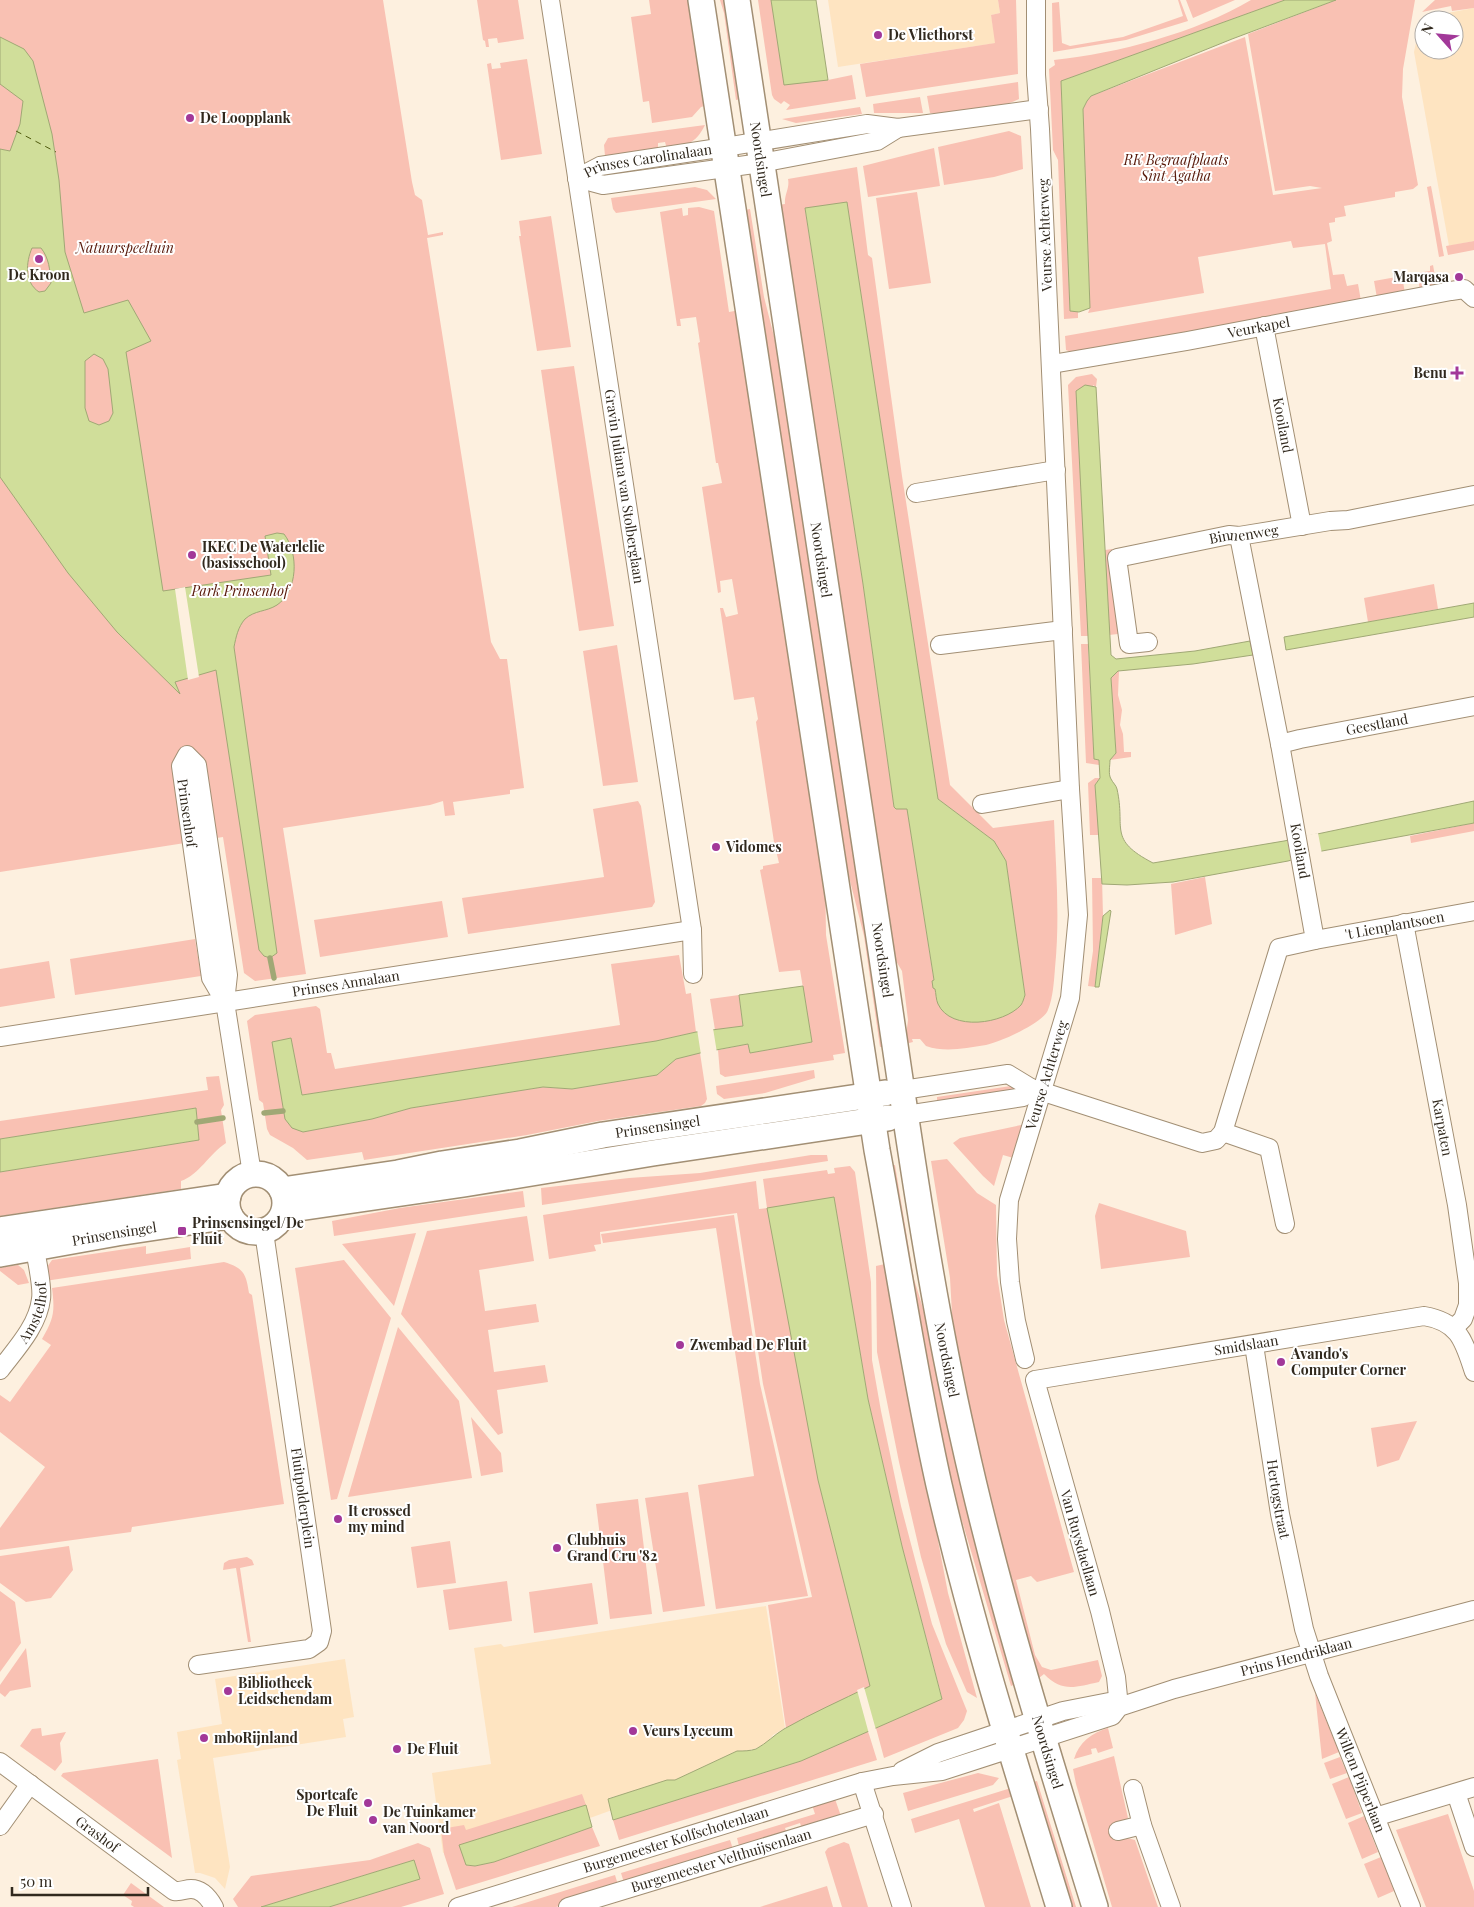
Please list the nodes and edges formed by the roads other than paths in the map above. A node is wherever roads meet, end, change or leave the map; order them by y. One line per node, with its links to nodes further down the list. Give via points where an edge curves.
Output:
1 (550, 0): 8 (street, Gravin Juliana van Stolberglaan)
2 (702, 0): 7 (main road)
3 (737, 0): 6 (main road, Noordsingel)
4 (1036, 0): 5 (street, Veurse Achterweg)
5 (1039, 109): 6 (street, Prinses Carolinalaan, via 898,128 867,124); 11 (street, Veurse Achterweg)
6 (759, 152): 7 (street, Prinses Carolinalaan); 31 (main road, Noordsingel)
7 (727, 158): 8 (street, Prinses Carolinalaan, via 603,185); 33 (main road)
8 (577, 178): 26 (street, Gravin Juliana van Stolberglaan)
9 (1469, 294): 10 (street, Veurkapel)
10 (1264, 326): 11 (street, Veurkapel); 15 (street, Kooiland)
11 (1052, 364): 12 (street, Veurse Achterweg)
12 (1056, 470): 13 (street); 17 (street, Veurse Achterweg)
13 (916, 493)
14 (1474, 494): 15 (street, Binnenweg, via 1348,520)
15 (1302, 526): 16 (street, Binnenweg)
16 (1239, 536): 18 (street, Binnenweg, via 1229,535 1118,558 1129,644); 21 (street, Kooiland)
17 (1063, 630): 19 (street); 22 (street, Veurse Achterweg)
18 (1148, 642)
19 (940, 645)
20 (1474, 706): 21 (street, Geestland)
21 (1280, 744): 27 (street, Kooiland)
22 (1070, 789): 23 (street); 32 (street, Veurse Achterweg, via 1078,915 1070,998)
23 (982, 804)
24 (1474, 910): 25 (street, 't Lienplantsoen)
25 (1404, 923): 27 (street, 't Lienplantsoen); 45 (street, Karpaten, via 1457,1205 1468,1283 1468,1305 1463,1320)
26 (692, 930): 28 (street, Gravin Juliana van Stolberglaan); 29 (street, Prinses Annalaan)
27 (1315, 940): 36 (street, via 1278,948)
28 (694, 974)
29 (225, 1002): 29 (street, Prinsenhof, via 228,975 199,774 197,765 187,755 180,766 211,978); 30 (street, Prinses Annalaan); 37 (street, Prinsenhof)
30 (0, 1037)
31 (902, 1090): 32 (street, Prinsensingel, via 1008,1074); 33 (main road, Prinsensingel); 34 (main road, Noordsingel)
32 (1037, 1090): 34 (street, Prinsensingel, via 1023,1097); 36 (street, via 1202,1143 1216,1140); 47 (street, Veurse Achterweg, via 1010,1200 1007,1239 1010,1282)
33 (869, 1096): 35 (main road); 38 (main road, Prinsensingel, via 603,1135 442,1164)
34 (906, 1115): 35 (main road, Prinsensingel); 55 (main road, Noordsingel, via 940,1326 962,1433 987,1539)
35 (873, 1121): 38 (main road, Prinsensingel, via 464,1184); 56 (main road, via 903,1301 939,1484)
36 (1223, 1132): 40 (street, via 1269,1148)
37 (252, 1174): 38 (main road, via 270,1177 277,1183); 39 (main road, via 237,1181)
38 (284, 1200): 42 (main road, via 277,1224)
39 (229, 1206): 41 (main road, Prinsensingel); 42 (main road, via 236,1224 244,1230); 43 (main road, Prinsensingel)
40 (1285, 1224)
41 (0, 1230)
42 (264, 1232): 53 (street, Fluitpolderplein, via 322,1631 320,1642 309,1649)
43 (36, 1249): 44 (main road, Prinsensingel); 48 (street, Amstelhof, via 42,1298 39,1310 30,1330)
44 (0, 1254)
45 (1454, 1328): 46 (street, Smidslaan, via 1444,1321 1424,1316); 49 (street, via 1462,1337)
46 (1254, 1345): 50 (street, Smidslaan); 52 (street, Hertogstraat, via 1280,1514 1304,1629)
47 (1025, 1359)
48 (0, 1370)
49 (1474, 1372)
50 (1035, 1380): 54 (street, Van Ruysdaellaan, via 1116,1677)
51 (1474, 1610): 52 (street, Prins Hendriklaan)
52 (1312, 1652): 54 (street, Prins Hendriklaan); 64 (street, Willem Pijperlaan)
53 (198, 1665)
54 (1119, 1707): 55 (street, Prins Hendriklaan, via 1109,1702 1063,1711)
55 (1041, 1729): 56 (street, Prins Hendriklaan); 74 (main road, Noordsingel)
56 (1008, 1740): 58 (street, Burgemeester Kolfschotenlaan, via 942,1771); 73 (main road)
57 (0, 1762): 59 (street, Grashof)
58 (862, 1782): 63 (street); 70 (street, Burgemeester Kolfschotenlaan)
59 (30, 1784): 66 (street); 69 (street, Grashof, via 174,1891 191,1889 204,1893)
60 (1474, 1787): 62 (street)
61 (1133, 1789): 65 (street)
62 (1456, 1793): 64 (street); 68 (street)
63 (874, 1814): 71 (street, Burgemeester Velthuijsenlaan); 72 (street)
64 (1375, 1818): 76 (street, Willem Pijperlaan)
65 (1142, 1825): 67 (street); 75 (street)
66 (0, 1826)
67 (1118, 1831)
68 (1474, 1847)
69 (214, 1907)
70 (458, 1907)
71 (568, 1907)
72 (902, 1907)
73 (1059, 1907)
74 (1095, 1907)
75 (1170, 1907)
76 (1411, 1907)

